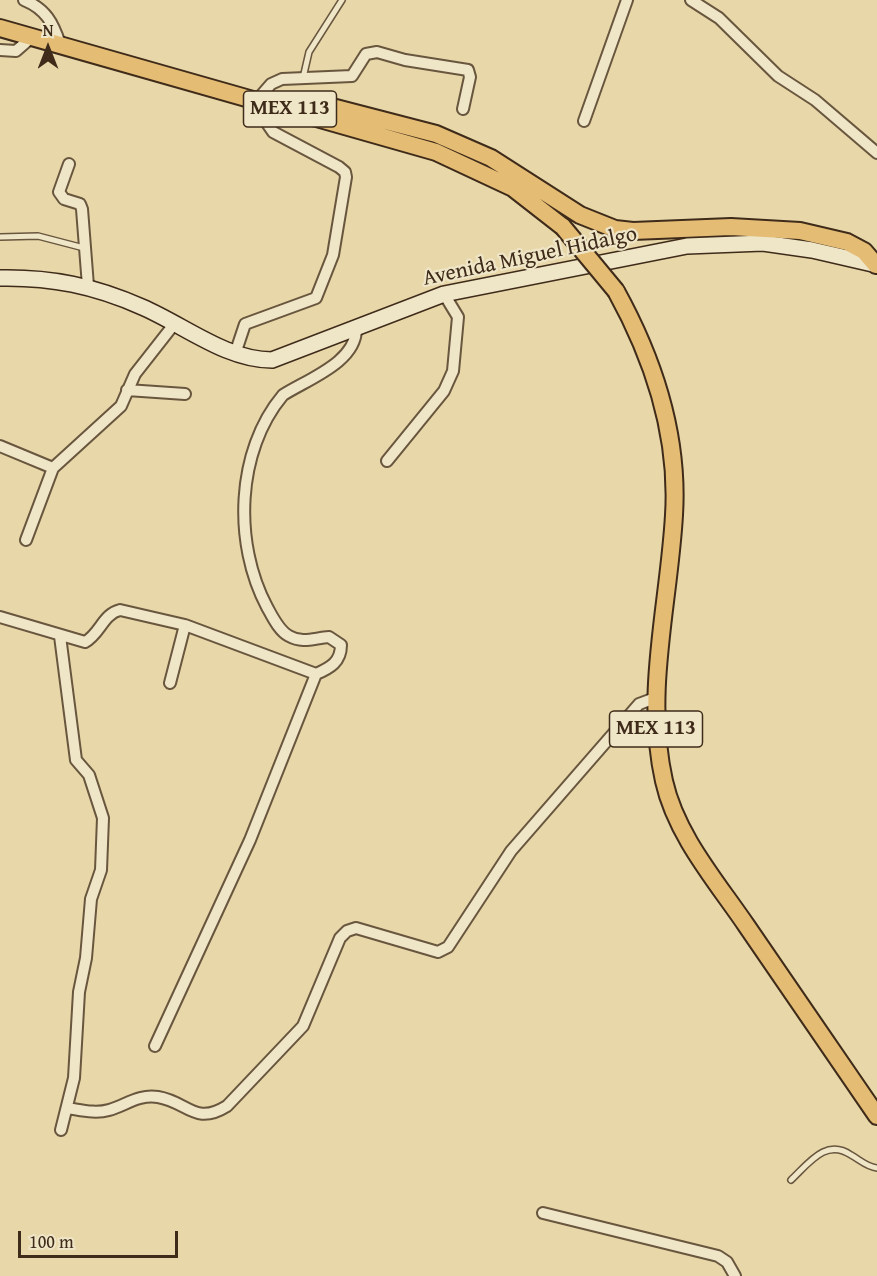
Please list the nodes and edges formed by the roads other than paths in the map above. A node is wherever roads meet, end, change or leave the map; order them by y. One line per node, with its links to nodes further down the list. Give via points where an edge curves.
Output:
1 (24, 0): 7 (street, via 45,12)
2 (342, 0): 9 (lane, via 309,52)
3 (627, 0): 12 (street)
4 (691, 0): 13 (street, via 719,18 778,76 815,100)
5 (0, 28): 6 (main road, MEX 113)
6 (32, 37): 7 (main road, MEX 113); 8 (street, via 16,51)
7 (60, 44): 10 (main road, MEX 113)
8 (0, 50)
9 (303, 78): 10 (street, via 271,84); 11 (street, via 352,76 370,52 463,68 468,69 470,77)
10 (266, 102): 17 (main road, via 328,106 436,134 491,158 580,215 615,230 731,227 800,231 847,242); 23 (street, via 262,116 273,132 339,167 346,177 333,255 316,298 245,324); 35 (main road, MEX 113, bridge, via 436,152 513,188 563,227 616,291 653,369 673,456 674,514)
11 (463, 109)
12 (584, 121)
13 (877, 153)
14 (69, 164): 16 (street, via 59,192 64,199 80,204)
15 (0, 237): 16 (lane, via 38,236)
16 (84, 248): 19 (street)
17 (877, 264): 20 (main road, Avenida Miguel Hidalgo, via 788,246 722,243 687,246)
18 (0, 278): 19 (main road, Avenida Miguel Hidalgo, via 56,279)
19 (88, 286): 21 (main road, Avenida Miguel Hidalgo)
20 (444, 294): 22 (main road, Avenida Miguel Hidalgo); 27 (street, via 458,316 453,371 444,391)
21 (176, 323): 23 (main road, Avenida Miguel Hidalgo); 24 (street, via 153,349)
22 (356, 328): 23 (main road, Avenida Miguel Hidalgo, via 280,358 257,360); 33 (street, via 356,340 346,355 276,403 254,446 247,473 245,515 249,553 261,596 273,618 289,636 306,641 329,638 341,645 338,660)
23 (235, 354)
24 (127, 390): 25 (street); 28 (street, via 121,406)
25 (185, 394)
26 (0, 446): 28 (street)
27 (387, 460)
28 (53, 468): 29 (street)
29 (26, 540)
30 (0, 617): 32 (street)
31 (185, 625): 32 (street, via 120,609 111,613 85,642); 33 (street); 34 (street)
32 (60, 636): 37 (street, via 76,760 89,776 103,818 101,870 91,898 86,958 78,992 74,1078)
33 (316, 674): 36 (street, via 250,840)
34 (170, 683)
35 (655, 698): 37 (street, via 639,704 519,843 448,947 438,952 356,928 347,931 340,938 303,1026 227,1106 212,1115 199,1114 160,1097 145,1096 97,1112); 38 (main road, MEX 113, via 664,783 691,845)
36 (155, 1046)
37 (67, 1108): 39 (street)
38 (877, 1116)
39 (61, 1130)
40 (877, 1168): 41 (lane, via 844,1150 831,1148 820,1152)
41 (791, 1180)
42 (543, 1213): 43 (street, via 718,1256)
43 (735, 1276)

